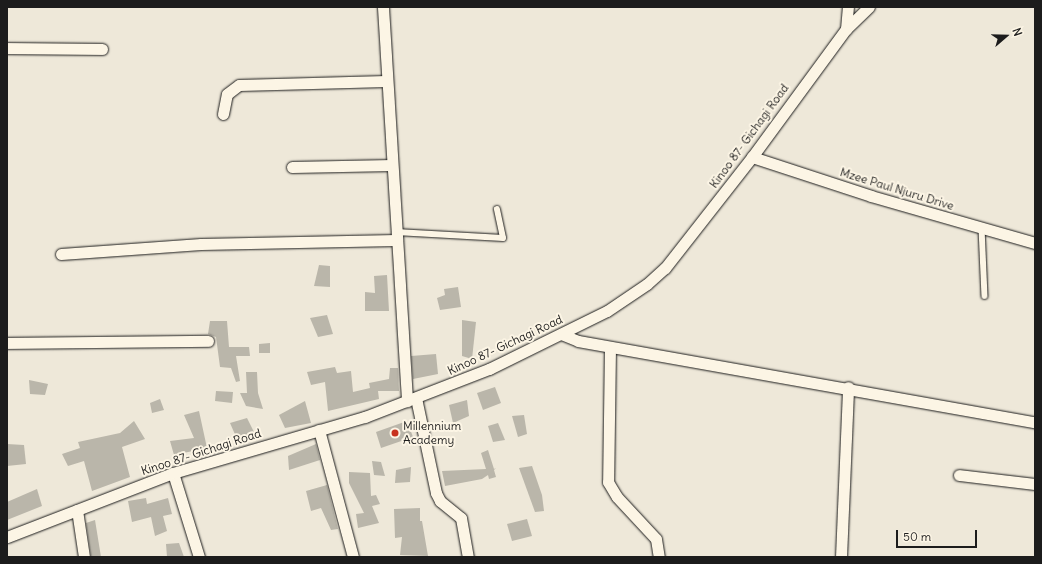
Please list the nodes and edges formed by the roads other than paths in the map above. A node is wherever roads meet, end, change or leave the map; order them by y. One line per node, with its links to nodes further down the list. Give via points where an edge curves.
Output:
1 (383, 7): 7 (street)
2 (848, 7): 4 (street)
3 (869, 7): 4 (street, Kinoo 87- Gichagi Road)
4 (846, 29): 9 (street, Kinoo 87- Gichagi Road)
5 (7, 48): 6 (street)
6 (102, 49)
7 (386, 81): 8 (street, via 239,85 227,94); 10 (street)
8 (223, 114)
9 (752, 157): 13 (street, Mzee Paul Njuru Drive, via 871,196); 18 (street, Kinoo 87- Gichagi Road, via 659,273 627,299)
10 (392, 165): 11 (street); 14 (street)
11 (292, 167)
12 (497, 210): 14 (lane, via 503,238)
13 (982, 228): 15 (street, Mzee Paul Njuru Drive); 17 (lane)
14 (396, 236): 16 (street, via 201,244); 23 (street)
15 (1035, 243)
16 (61, 254)
17 (985, 296)
18 (561, 334): 21 (street, via 578,341); 23 (street, Kinoo 87- Gichagi Road, via 489,370)
19 (208, 341): 20 (street)
20 (7, 343)
21 (610, 347): 22 (street); 35 (street, via 608,482 617,497 656,539)
22 (848, 387): 24 (street); 36 (street)
23 (412, 400): 25 (street, Kinoo 87- Gichagi Road); 34 (street, via 436,492 440,501 461,518)
24 (1035, 422)
25 (319, 430): 26 (street, Kinoo 87- Gichagi Road); 33 (street)
26 (173, 473): 29 (street, Kinoo 87- Gichagi Road); 32 (street)
27 (959, 475): 28 (street)
28 (1035, 484)
29 (77, 510): 30 (street, Kinoo 87- Gichagi Road); 31 (street)
30 (7, 538)
31 (84, 557)
32 (198, 557)
33 (353, 557)
34 (468, 557)
35 (659, 557)
36 (841, 557)

